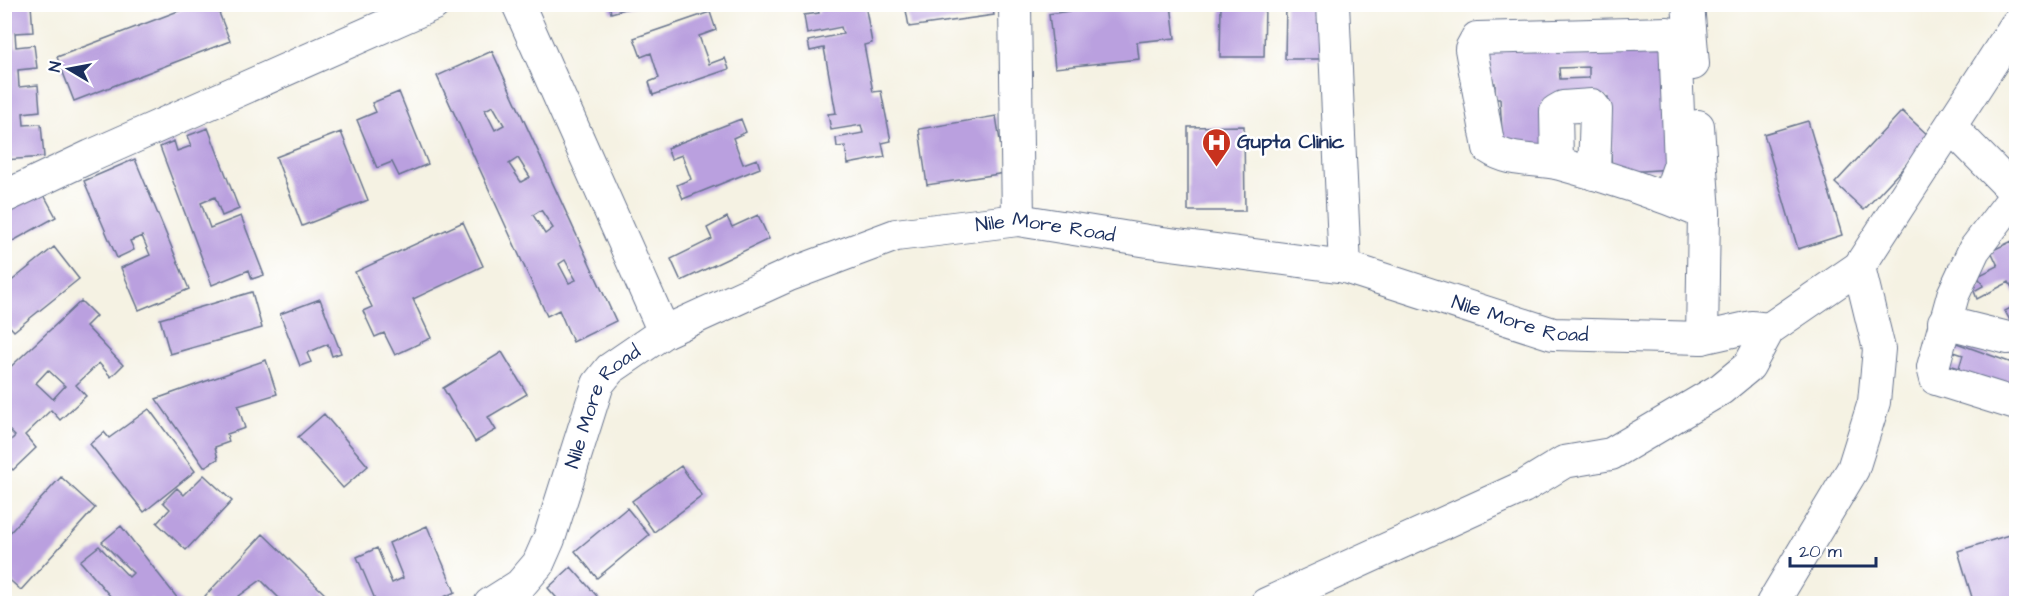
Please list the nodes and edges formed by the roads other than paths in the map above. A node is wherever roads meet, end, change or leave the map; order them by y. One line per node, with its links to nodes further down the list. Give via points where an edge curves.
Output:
1 (434, 4): 11 (street)
2 (518, 4): 19 (street)
3 (1015, 4): 14 (street)
4 (1333, 4): 15 (street)
5 (1688, 4): 13 (street)
6 (2016, 25): 7 (street)
7 (1951, 127): 10 (street); 16 (street)
8 (1557, 164): 9 (street); 9 (street, via 1556,111 1563,106 1592,105 1596,110); 12 (street, via 1503,157 1489,148 1472,49 1477,38 1668,33 1675,38 1680,164)
9 (1594, 174): 12 (street)
10 (2016, 194): 17 (street, via 1974,250)
11 (4, 197)
12 (1668, 198): 13 (street)
13 (1704, 213): 20 (street)
14 (1018, 219): 15 (street, Nile More Road); 19 (street, Nile More Road, via 896,235 789,275)
15 (1346, 267): 20 (street, Nile More Road, via 1552,334)
16 (1859, 267): 18 (street); 25 (street, via 1878,349 1874,402 1853,469)
17 (1944, 322): 21 (street); 22 (street, via 1933,367 1936,379)
18 (1769, 329): 20 (street, Nile More Road, via 1751,327); 24 (street, via 1749,366 1721,389 1611,454 1564,462 1523,487)
19 (664, 332): 23 (street, Nile More Road, via 610,369 598,384 538,564 520,585)
20 (1702, 338)
21 (2008, 338)
22 (2016, 404)
23 (490, 603)
24 (1266, 603)
25 (1772, 603)

